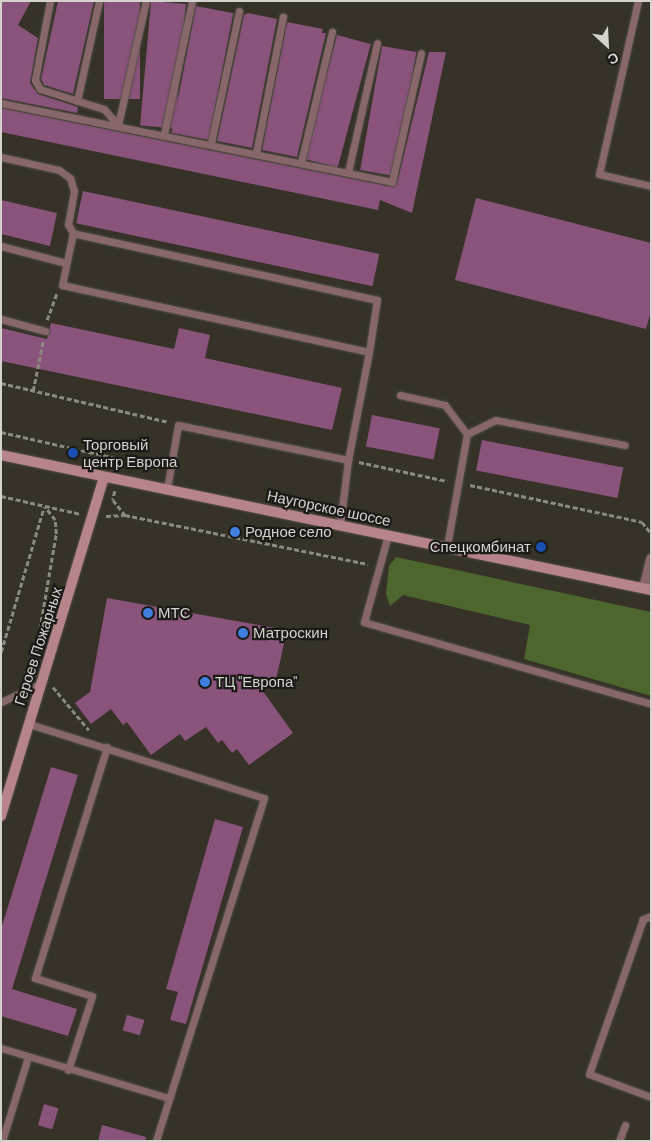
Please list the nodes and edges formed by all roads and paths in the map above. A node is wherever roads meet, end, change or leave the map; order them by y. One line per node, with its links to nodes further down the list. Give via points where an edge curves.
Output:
1 (50, 1): 11 (lane, via 35,80 40,89)
2 (99, 1): 11 (lane)
3 (146, 1): 13 (lane)
4 (192, 1): 14 (lane)
5 (638, 1): 20 (lane, via 599,174)
6 (239, 11): 15 (lane)
7 (283, 17): 16 (lane)
8 (332, 32): 18 (lane)
9 (377, 43): 19 (lane)
10 (421, 53): 19 (lane, via 392,182)
11 (77, 102): 13 (lane, via 104,109)
12 (1, 103): 13 (lane)
13 (118, 126): 14 (lane)
14 (164, 134): 15 (lane)
15 (210, 144): 16 (lane)
16 (256, 153): 18 (lane)
17 (1, 157): 21 (lane, via 59,170 70,178 74,191 68,224)
18 (301, 162): 19 (lane)
19 (348, 172)
20 (651, 186)
21 (73, 233): 23 (lane); 26 (lane, via 376,300)
22 (1, 246): 23 (lane)
23 (66, 263): 26 (lane, via 62,285)
24 (1, 319): 25 (lane)
25 (45, 331)
26 (369, 352): 34 (lane)
27 (1, 383): 29 (path)
28 (400, 395): 31 (lane, via 445,405)
29 (178, 425): 34 (lane); 35 (lane)
30 (1, 432): 35 (path)
31 (466, 434): 32 (lane, via 496,420); 37 (lane)
32 (625, 445)
33 (1, 455): 36 (main road, Наугорское шоссе)
34 (348, 460): 37 (path); 42 (lane)
35 (170, 470): 38 (lane)
36 (104, 477): 38 (main road, Наугорское шоссе); 41 (main road, Героев Пожарных)
37 (458, 483): 43 (path, via 642,522); 45 (lane)
38 (167, 490): 42 (main road, Наугорское шоссе)
39 (1, 496): 40 (path)
40 (44, 506): 41 (path); 50 (path); 52 (path, via 55,520 56,534)
41 (93, 517): 47 (path, via 125,515); 53 (main road, Героев Пожарных)
42 (340, 525): 44 (main road, Наугорское шоссе)
43 (651, 533)
44 (388, 535): 45 (main road, Наугорское шоссе); 47 (lane)
45 (447, 546): 48 (main road, Наугорское шоссе)
46 (651, 559): 48 (street)
47 (379, 567): 55 (lane, via 364,622)
48 (647, 589)
49 (1, 638): 50 (path)
50 (4, 644): 51 (path)
51 (1, 652)
52 (36, 655)
53 (43, 679): 54 (lane); 56 (main road, Героев Пожарных); 57 (path)
54 (1, 702)
55 (651, 704)
56 (29, 724): 57 (lane); 58 (main road, Героев Пожарных)
57 (107, 747): 63 (lane, via 35,978 92,996); 65 (lane, via 264,798)
58 (4, 796): 59 (main road, Героев Пожарных)
59 (1, 816)
60 (651, 916): 64 (lane, via 643,919 588,1074)
61 (1, 1048): 62 (lane)
62 (28, 1057): 63 (lane); 67 (lane)
63 (68, 1070): 65 (lane)
64 (651, 1097)
65 (169, 1098): 68 (lane)
66 (626, 1125): 69 (lane)
67 (2, 1141)
68 (156, 1141)
69 (619, 1141)

